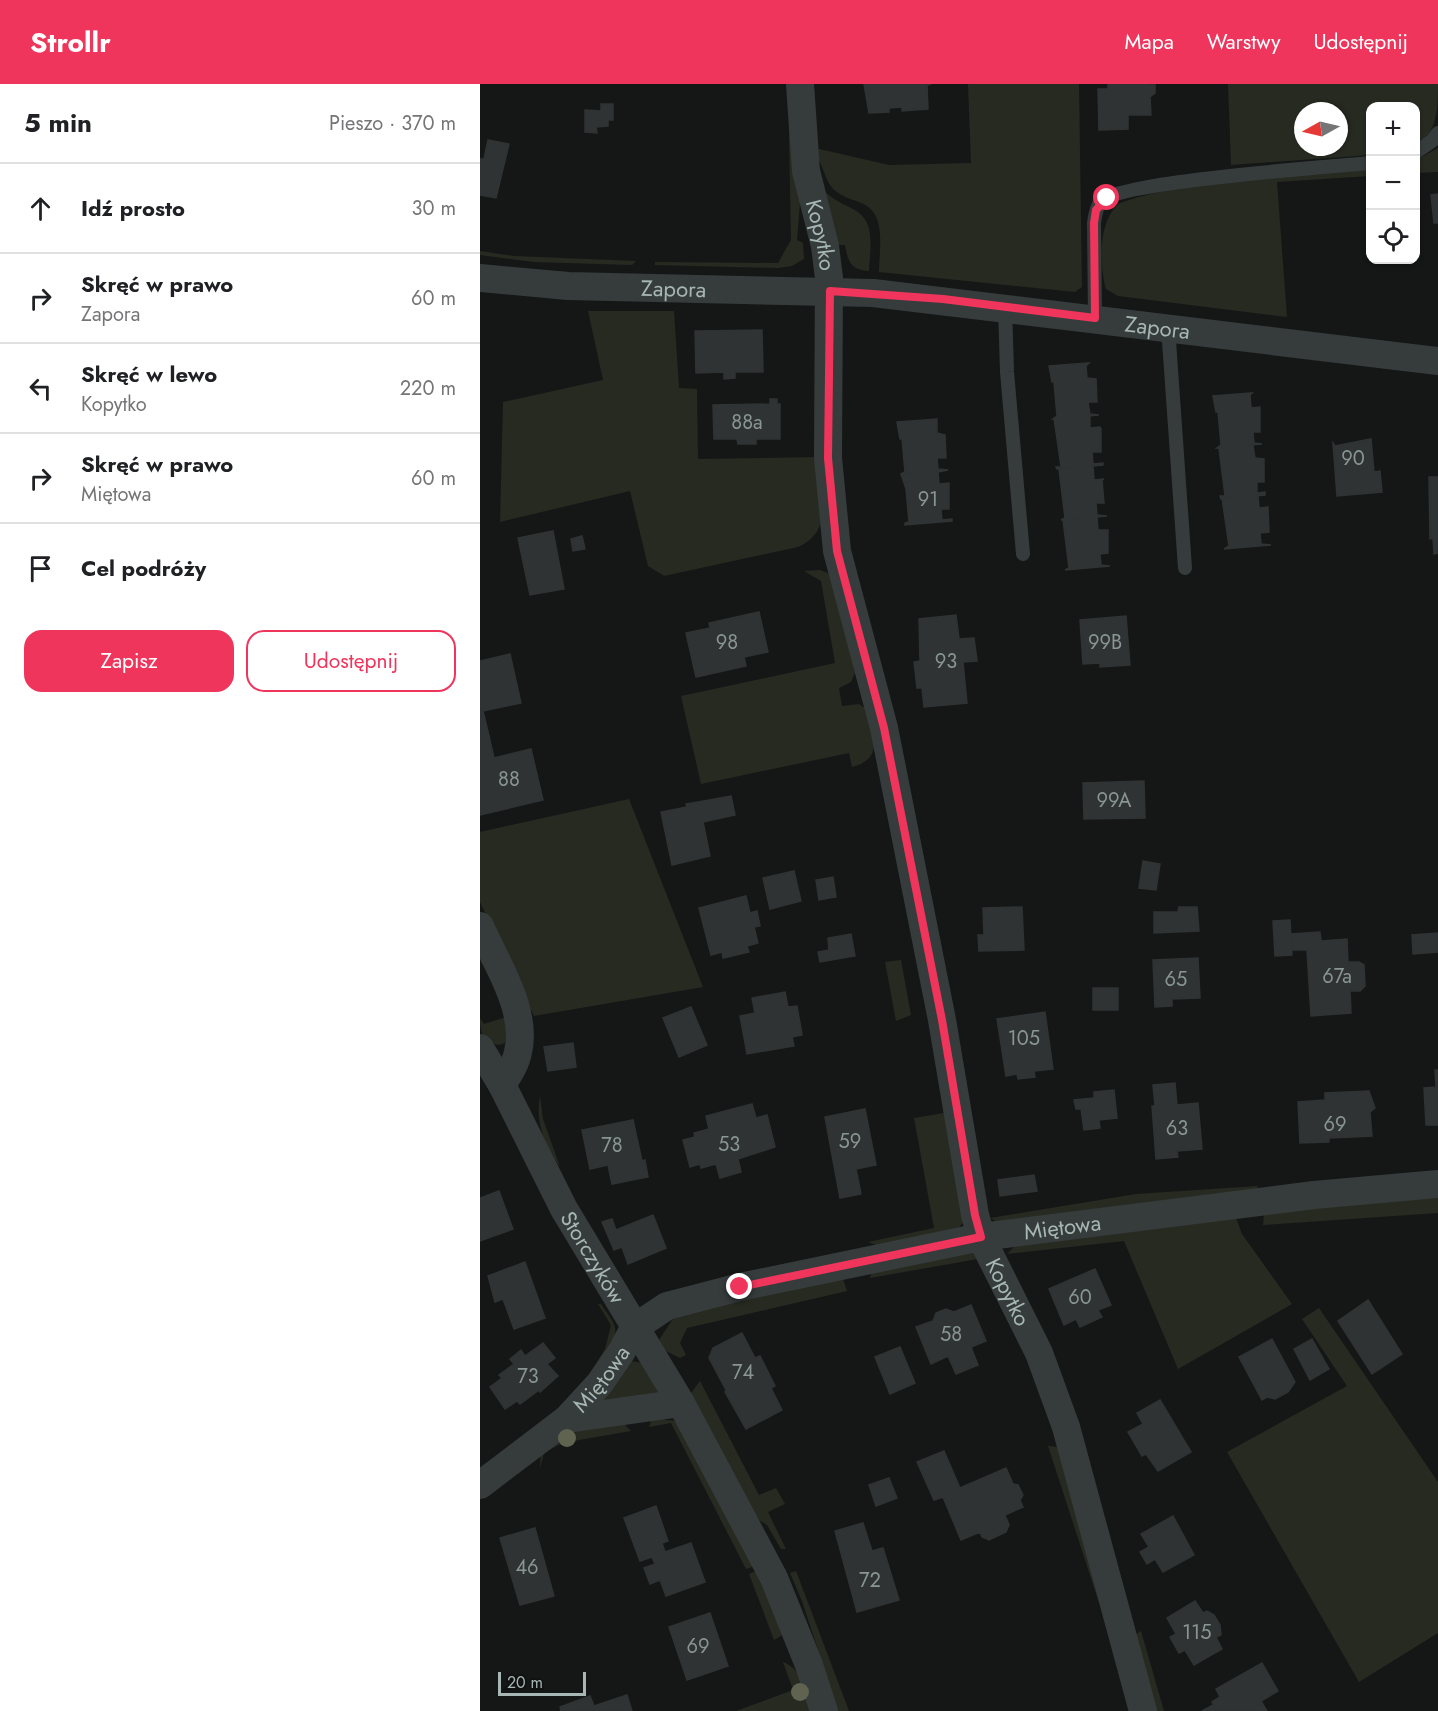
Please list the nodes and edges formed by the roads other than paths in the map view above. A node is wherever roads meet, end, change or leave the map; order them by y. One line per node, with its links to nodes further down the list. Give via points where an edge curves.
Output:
1 (800, 84): 6 (street, Kopytko, via 806,171 825,246)
2 (1438, 133): 3 (lane)
3 (1420, 149)
4 (1366, 164): 8 (lane, via 1162,185 1107,198 1096,210 1094,223)
5 (480, 278): 6 (street, Zapora, via 568,286)
6 (830, 291): 7 (street, Zapora); 17 (street, Kopytko, via 828,458 837,551 884,728)
7 (1005, 307): 8 (street, Zapora); 11 (lane)
8 (1095, 318): 9 (street, Zapora)
9 (1168, 327): 10 (street, Zapora); 12 (lane)
10 (1438, 361)
11 (1023, 554)
12 (1185, 568)
13 (480, 926): 15 (street, via 516,1008 521,1034 518,1054)
14 (480, 1048): 15 (street, Storczyków)
15 (502, 1085): 18 (street, Storczyków, via 564,1209)
16 (1438, 1184): 17 (street, Miętowa, via 1314,1195)
17 (981, 1237): 18 (street, Miętowa, via 690,1299 667,1306); 23 (street, Kopytko, via 1039,1353 1066,1427)
18 (634, 1328): 19 (street, Storczyków); 20 (street, Miętowa, via 600,1383)
19 (681, 1403): 20 (street, Miętowa); 22 (street, Storczyków, via 774,1578)
20 (567, 1419): 21 (street, Miętowa)
21 (480, 1485)
22 (824, 1711)
23 (1143, 1711)

